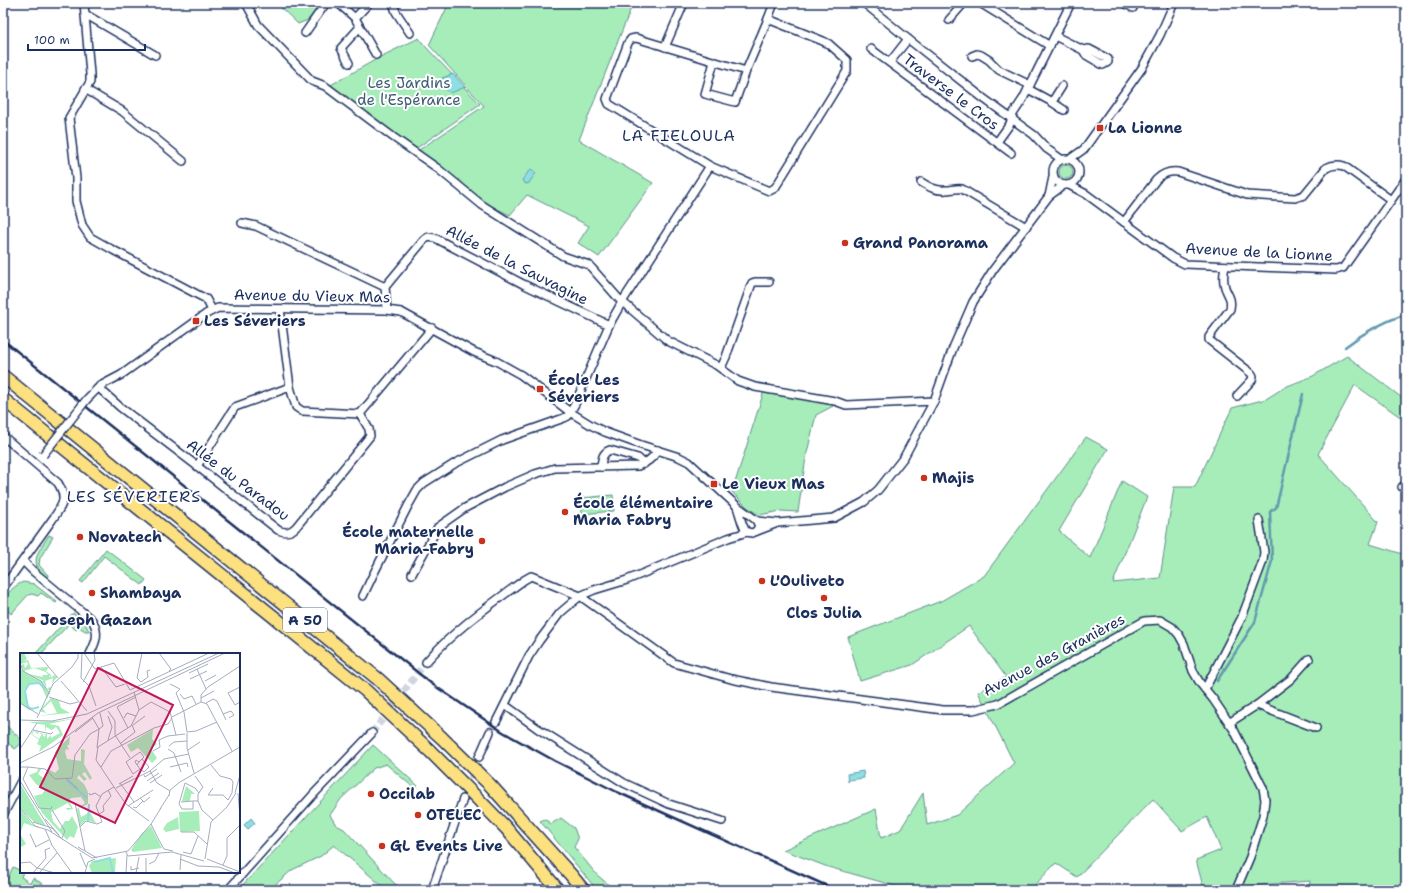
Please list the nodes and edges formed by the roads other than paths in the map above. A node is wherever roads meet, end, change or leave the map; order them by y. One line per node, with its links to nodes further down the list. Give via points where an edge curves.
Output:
1 (84, 3): 16 (street)
2 (246, 3): 66 (street, via 258,25 312,81 325,86 437,168 482,205 563,256 589,265)
3 (326, 3): 21 (street)
4 (338, 3): 17 (street)
5 (369, 3): 17 (street)
6 (393, 3): 22 (street)
7 (684, 3): 26 (street)
8 (774, 3): 18 (street)
9 (864, 3): 24 (street)
10 (964, 3): 19 (street)
11 (980, 3): 25 (street)
12 (1071, 3): 23 (street, Traverse le Cros)
13 (1124, 3): 15 (street)
14 (1173, 4): 44 (street, via 1142,68)
15 (1133, 8)
16 (85, 14): 29 (street); 38 (street, via 90,82)
17 (355, 18): 20 (street)
18 (768, 19): 35 (street); 49 (street, via 829,44 847,60 847,72 775,188 769,191)
19 (949, 20)
20 (360, 27): 30 (street); 34 (street, via 342,46)
21 (305, 33)
22 (410, 33)
23 (1055, 36): 25 (street, Traverse le Cros); 28 (street)
24 (908, 39): 33 (street, Traverse le Cros); 41 (street)
25 (1050, 46): 37 (street, Traverse le Cros)
26 (665, 47): 32 (street); 49 (street, via 636,38 631,39 607,99 608,104)
27 (871, 49): 33 (street, Traverse le Cros)
28 (1083, 50)
29 (155, 55)
30 (376, 55)
31 (972, 56): 37 (street, via 981,55 999,70)
32 (714, 62): 35 (street); 35 (street, via 705,94 735,102)
33 (890, 62): 42 (street, Traverse le Cros)
34 (349, 63)
35 (746, 71)
36 (1062, 86): 39 (street)
37 (1029, 87): 39 (street); 41 (street, Traverse le Cros)
38 (85, 89): 48 (street, via 122,111); 68 (street, via 69,118 76,202 82,225 90,236 113,250 206,299)
39 (1052, 102): 40 (street)
40 (1064, 110)
41 (1011, 120): 42 (street, Traverse le Cros); 43 (street)
42 (997, 142): 45 (street, Traverse le Cros)
43 (1047, 149): 46 (street); 50 (street)
44 (1084, 149): 47 (street); 51 (street)
45 (1011, 153)
46 (1061, 160): 47 (street); 50 (street)
47 (1070, 160): 51 (street)
48 (183, 161)
49 (710, 166): 66 (street)
50 (1054, 166): 53 (street)
51 (1078, 166): 52 (street)
52 (1079, 176): 56 (street); 57 (street)
53 (1053, 177): 56 (street); 58 (street)
54 (1406, 180): 59 (street, Avenue de la Lionne)
55 (921, 182): 62 (street, via 938,190 962,189)
56 (1067, 185): 57 (street, Avenue de la Lionne); 58 (street)
57 (1086, 194): 60 (street, Avenue de la Lionne)
58 (1049, 196): 62 (street)
59 (1391, 200): 60 (street, via 1339,164 1326,168 1304,195 1295,198 1247,195 1171,171 1162,174 1156,180); 63 (street, Avenue de la Lionne, via 1344,268 1336,270)
60 (1124, 222): 63 (street, Avenue de la Lionne, via 1180,262)
61 (242, 223): 65 (street, via 256,226)
62 (1026, 227): 78 (street, via 993,270 973,302)
63 (1225, 266): 76 (street, via 1224,282 1231,298 1230,309 1209,340 1251,373 1252,380)
64 (769, 282): 72 (street, via 752,283)
65 (385, 287): 69 (street); 70 (street, Allée de la Sauvagine, via 424,240 428,237 435,238)
66 (622, 302): 70 (street); 72 (street, via 668,341)
67 (280, 309): 68 (street, Avenue du Vieux Mas, via 223,307); 69 (street, Avenue du Vieux Mas); 75 (street)
68 (212, 310): 74 (street, Avenue du Vieux Mas, via 121,375)
69 (387, 310): 71 (street, Avenue du Vieux Mas, via 401,312)
70 (609, 325): 79 (street)
71 (432, 328): 79 (street, Avenue du Vieux Mas, via 521,375); 80 (street)
72 (721, 368): 78 (street, via 738,381 755,387 846,405)
73 (3, 376): 117 (highway, A 50, via 378,679 491,786)
74 (100, 386): 83 (street, Avenue du Vieux Mas, bridge); 85 (street, Allée du Paradou, via 101,390 120,407)
75 (290, 387): 80 (street, via 299,410); 85 (street, via 234,407)
76 (1238, 396)
77 (3, 399): 116 (highway, A 50, via 366,691 506,828)
78 (934, 401): 90 (street, via 904,457 878,490 864,502 834,518)
79 (570, 412): 82 (street, Avenue du Vieux Mas, via 605,432); 96 (street, via 564,418 502,440 454,464 424,483 408,506)
80 (360, 414): 85 (street, Allée du Paradou, via 370,436 296,527 288,532 278,530)
81 (4, 437): 83 (street)
82 (658, 450): 84 (street, via 654,457); 87 (street, Avenue du Vieux Mas, via 689,462)
83 (35, 464): 93 (street, via 58,482 64,498 59,510)
84 (644, 464): 86 (street); 86 (street, via 638,458 610,450 603,455)
85 (197, 466)
86 (601, 467): 94 (street, via 555,468 535,474 465,508 438,527)
87 (737, 506): 88 (street, Avenue du Vieux Mas); 91 (street, Avenue du Vieux Mas)
88 (755, 520): 90 (street); 91 (street, via 748,518); 92 (street, via 758,526)
89 (1259, 520): 101 (street, via 1263,561 1242,617)
90 (778, 523): 92 (street)
91 (744, 527): 92 (street, via 752,533); 97 (street, via 728,538)
92 (756, 531)
93 (23, 561): 95 (street); 98 (street, via 92,620 96,626 97,638)
94 (412, 574)
95 (3, 588)
96 (363, 596)
97 (580, 596): 100 (street, Avenue des Granières, via 531,576 441,645); 101 (street, Avenue des Granières, via 674,663 771,687 943,710 972,710 998,704 1144,621 1160,620 1179,635 1193,671); 102 (street, via 560,613 539,640)
98 (90, 653)
99 (1309, 659): 103 (street, via 1291,679)
100 (426, 662)
101 (1205, 689): 105 (street, Avenue des Granières)
102 (505, 705): 104 (street); 113 (street, via 624,783 669,804)
103 (1256, 705): 105 (street); 106 (street)
104 (496, 722)
105 (1229, 722): 118 (street, Avenue des Granières, via 1256,771 1265,800 1263,816 1250,857)
106 (1316, 728)
107 (490, 732): 109 (street)
108 (372, 733): 114 (street)
109 (479, 756)
110 (20, 783): 112 (street)
111 (463, 799): 115 (street)
112 (3, 815)
113 (722, 821)
114 (228, 890)
115 (432, 890)
116 (558, 890)
117 (583, 890)
118 (1236, 890)

